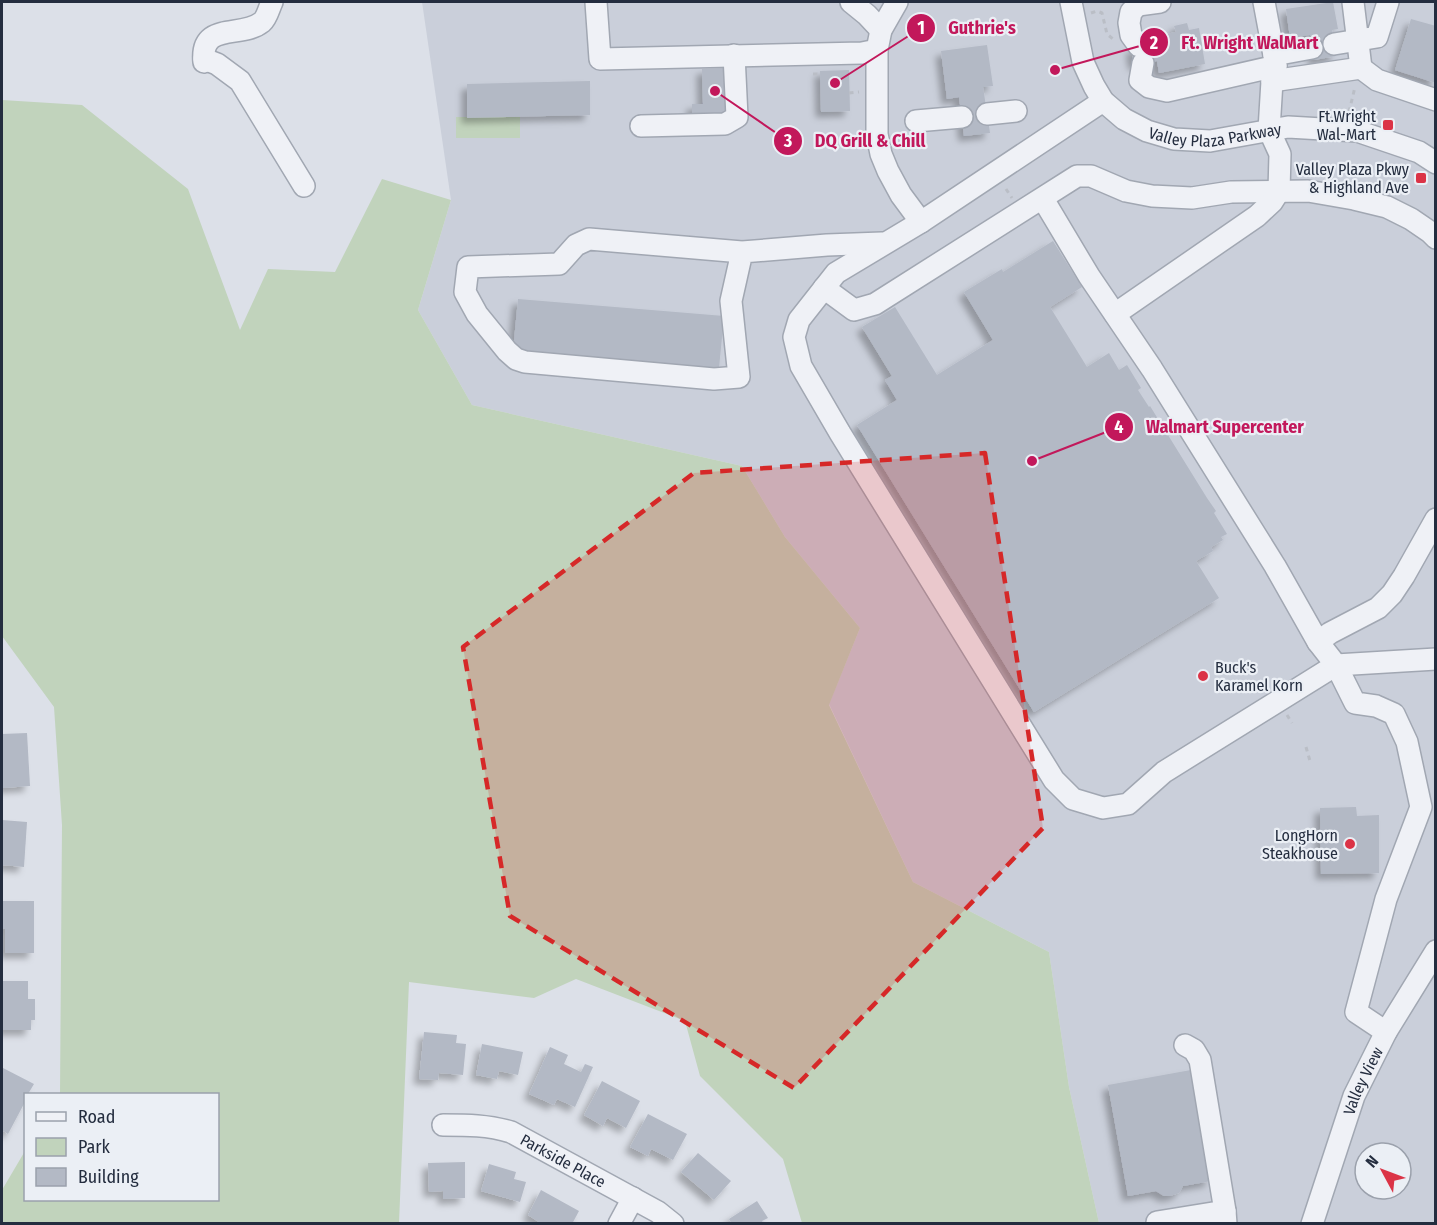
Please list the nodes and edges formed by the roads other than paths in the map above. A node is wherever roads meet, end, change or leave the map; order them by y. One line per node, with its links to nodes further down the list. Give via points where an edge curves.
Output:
1 (272, 2): 26 (street, via 263,21 209,40 203,51 204,61 217,64 240,81)
2 (596, 2): 14 (street, via 600,59)
3 (851, 2): 10 (street, via 867,15)
4 (897, 2): 10 (street)
5 (1071, 2): 18 (street, Valley Plaza Parkway, via 1083,62)
6 (1155, 2): 15 (street, via 1138,5 1131,12 1129,23 1141,55 1140,80 1149,87 1167,91)
7 (1264, 2): 15 (street)
8 (1353, 2): 11 (street)
9 (1388, 2): 11 (street, via 1377,37)
10 (879, 40): 14 (street, via 854,53); 29 (street, via 876,129 881,154 901,195)
11 (1358, 40): 12 (street); 16 (street)
12 (1334, 44)
13 (1312, 48): 15 (street)
14 (734, 56): 23 (street, via 736,117 725,124)
15 (1274, 67): 16 (street); 24 (street)
16 (1359, 75): 17 (street)
17 (1436, 100)
18 (1103, 101): 24 (street, Valley Plaza Parkway, via 1124,119 1147,131 1174,138 1210,141); 29 (street)
19 (1016, 111): 20 (street)
20 (987, 114)
21 (962, 117): 22 (street)
22 (916, 121)
23 (641, 126)
24 (1269, 130): 25 (street, Valley Plaza Parkway, via 1288,127 1357,131 1419,152); 27 (street, via 1280,154)
25 (1436, 163)
26 (304, 186)
27 (1280, 191): 28 (street, via 1192,198 1152,196 1084,176); 30 (street, via 1308,191 1387,207); 34 (street, via 1257,216)
28 (1043, 199): 33 (street, via 875,304 854,310); 34 (street)
29 (921, 222): 31 (street)
30 (1436, 238)
31 (886, 243): 32 (street); 33 (street, via 836,273)
32 (742, 252): 32 (street, via 589,239 576,245 559,264 468,267 465,292 507,351 525,362 714,379 739,377 731,301)
33 (824, 288): 38 (street, via 799,320 794,337 801,366 1054,780 1073,799 1103,808 1128,804 1164,772)
34 (1115, 314): 36 (street, via 1275,566)
35 (1436, 519): 36 (street, via 1385,601)
36 (1318, 642): 38 (street)
37 (1436, 659): 38 (street)
38 (1336, 665): 40 (street, via 1355,703 1394,714 1407,742 1421,807 1386,899 1356,1012)
39 (1436, 951): 40 (street, Valley View)
40 (1386, 1032): 48 (street, Valley View, via 1354,1096)
41 (1185, 1045): 44 (street, via 1200,1060)
42 (443, 1125): 43 (street, Parkside Place, via 480,1125 511,1132)
43 (633, 1198): 45 (street); 46 (street, Parkside Place)
44 (1226, 1217): 47 (street)
45 (619, 1224)
46 (673, 1224)
47 (1157, 1224)
48 (1312, 1224)

